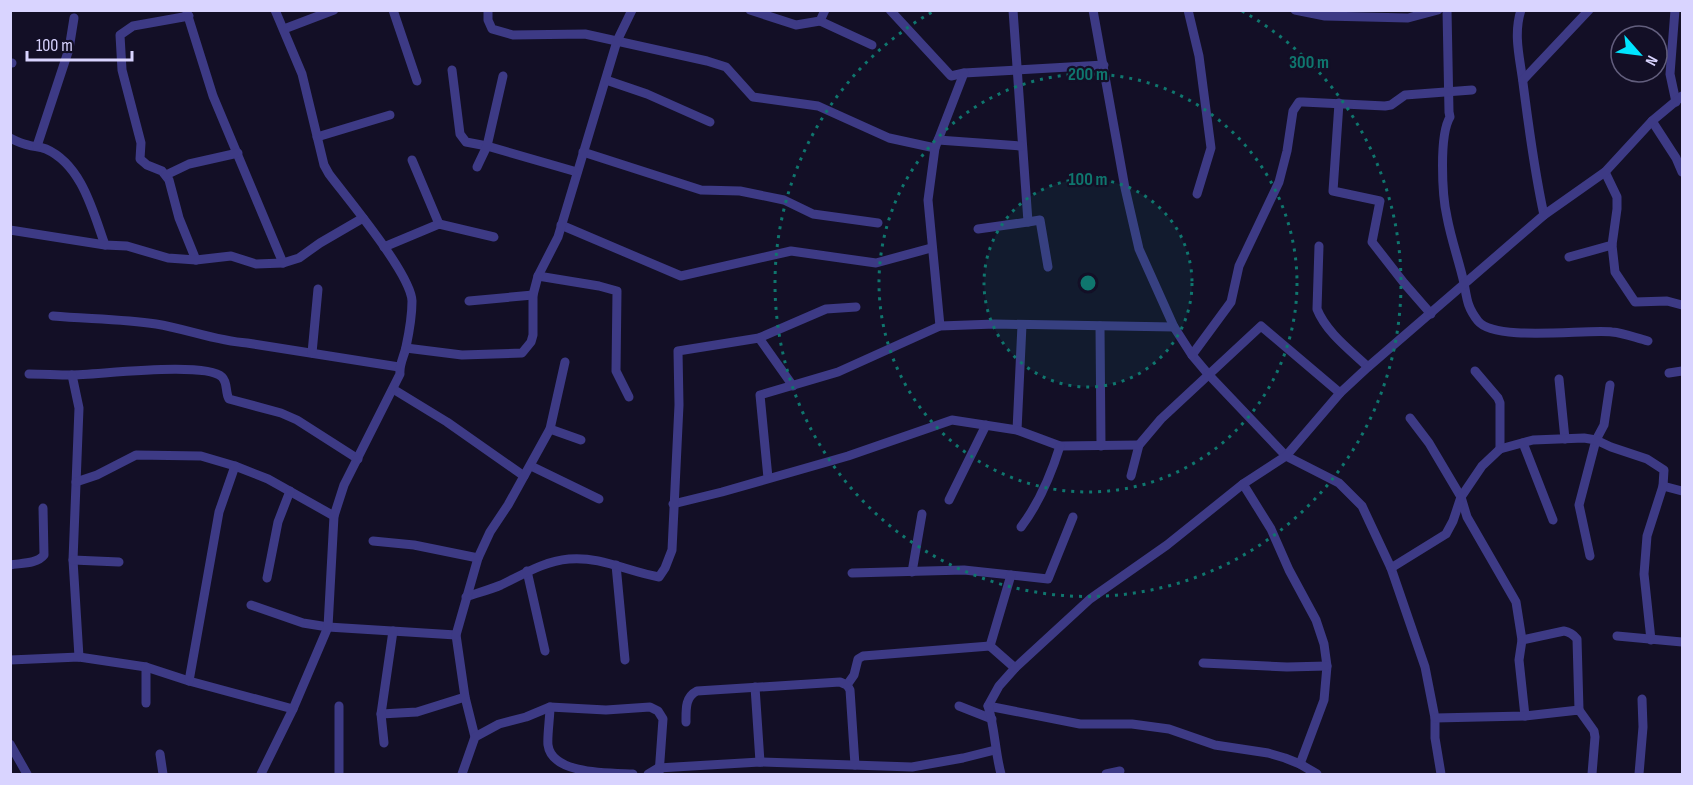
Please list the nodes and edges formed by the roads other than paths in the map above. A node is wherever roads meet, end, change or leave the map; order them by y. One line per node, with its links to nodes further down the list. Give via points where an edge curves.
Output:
1 (275, 10): 23 (street)
2 (334, 10): 23 (street)
3 (393, 10): 33 (street)
4 (488, 10): 24 (street, via 492,28 513,35 585,34)
5 (632, 10): 24 (street)
6 (750, 10): 22 (street, via 796,25)
7 (825, 10): 22 (street)
8 (1013, 10): 27 (street)
9 (1094, 10): 26 (street)
10 (1188, 10): 56 (street, via 1199,56 1211,148)
11 (1294, 10): 19 (street, via 1324,16)
12 (1438, 10): 20 (street)
13 (1446, 10): 34 (street)
14 (1521, 10): 32 (street, via 1517,24)
15 (1589, 10): 32 (street)
16 (1675, 10): 36 (street, via 1670,74)
17 (891, 11): 29 (street, via 951,76)
18 (188, 13): 48 (street, via 213,96); 55 (street, via 134,27 120,35 122,70 141,143 140,159)
19 (1393, 14): 20 (street)
20 (1407, 14)
21 (74, 18): 44 (street, via 69,48)
22 (820, 21): 25 (street)
23 (284, 29): 41 (street, via 302,74)
24 (617, 41): 31 (street); 43 (street, via 726,67 753,97 818,106 889,138)
25 (872, 45)
26 (1104, 65): 27 (street); 87 (street, via 1139,249)
27 (1018, 69): 29 (street); 46 (street)
28 (452, 70): 45 (street, via 460,134 466,142)
29 (964, 73): 43 (street)
30 (503, 76): 45 (street)
31 (606, 80): 40 (street); 47 (street)
32 (1523, 80): 57 (street, via 1533,167)
33 (417, 81)
34 (1448, 90): 35 (street); 37 (street, via 1405,95 1385,106); 76 (street, via 1444,205)
35 (1472, 90)
36 (1679, 99): 39 (street)
37 (1339, 104): 82 (street, via 1333,191 1380,201 1372,242); 92 (street, via 1296,105 1279,183 1239,266 1231,302)
38 (390, 115): 41 (street)
39 (1652, 121): 49 (street); 53 (street)
40 (710, 122)
41 (317, 137): 58 (street, via 329,174)
42 (10, 138): 44 (street)
43 (936, 144): 46 (street); 70 (street, via 928,200)
44 (37, 146): 66 (street, via 64,162 76,176)
45 (487, 146): 51 (street); 52 (street)
46 (1021, 146): 59 (street)
47 (583, 152): 52 (street); 60 (street, via 701,190 740,191 784,200 813,214)
48 (238, 153): 55 (street, via 189,164); 73 (street)
49 (1679, 157): 54 (street)
50 (412, 160): 61 (street)
51 (477, 167)
52 (577, 172): 62 (street)
53 (1605, 172): 57 (street); 67 (street, via 1617,197)
54 (1683, 172)
55 (166, 175): 72 (street)
56 (1197, 194)
57 (1544, 215): 76 (street)
58 (363, 218): 69 (street); 73 (street, via 299,258)
59 (1028, 222): 63 (street); 74 (street, via 1040,220)
60 (878, 223)
61 (439, 224): 65 (street); 69 (street)
62 (561, 225): 70 (street, via 681,276 791,251 876,263); 75 (street)
63 (978, 229)
64 (10, 230): 66 (street)
65 (494, 237)
66 (105, 245): 72 (street)
67 (1611, 245): 71 (street); 80 (street, via 1615,272 1635,302)
68 (1319, 246): 95 (street, via 1317,309 1342,342)
69 (384, 247): 90 (street, via 412,301)
70 (932, 248): 85 (street)
71 (1569, 257)
72 (196, 260): 73 (street, via 231,256 256,264)
73 (283, 263)
74 (1048, 267)
75 (538, 276): 78 (street); 107 (street, via 617,291 616,371)
76 (1464, 284): 82 (street); 89 (street, via 1467,303 1480,323 1502,331 1612,332)
77 (318, 289): 91 (street)
78 (533, 295): 79 (street); 90 (street, via 533,335 522,353 462,355)
79 (469, 301)
80 (1683, 305)
81 (856, 307): 88 (street, via 826,309)
82 (1431, 314): 95 (street)
83 (53, 316): 91 (street, via 155,324 228,341)
84 (1023, 325): 85 (street); 86 (street); 111 (street)
85 (940, 326): 104 (street, via 837,372)
86 (1100, 326): 87 (street); 118 (street)
87 (1174, 327): 92 (street)
88 (759, 338): 104 (street); 135 (street, via 678,351)
89 (1648, 340)
90 (406, 348): 94 (street)
91 (312, 353): 94 (street)
92 (1192, 355): 100 (street)
93 (565, 362): 110 (street)
94 (399, 367): 105 (street)
95 (1368, 367): 106 (street)
96 (1475, 371): 119 (street, via 1498,398)
97 (1683, 371): 98 (street)
98 (1669, 373)
99 (29, 374): 101 (street)
100 (1209, 374): 106 (street, via 1261,326); 116 (street); 120 (street)
101 (72, 375): 121 (street, via 184,369 213,373 222,377 230,399 297,420); 127 (street, via 79,408)
102 (1559, 379): 112 (street)
103 (1610, 385): 114 (street, via 1604,425)
104 (793, 386): 126 (street, via 760,394)
105 (393, 389): 121 (street); 124 (street)
106 (1340, 393): 120 (street)
107 (629, 397)
108 (1410, 418): 132 (street)
109 (986, 425): 111 (street); 126 (street, via 952,420 848,456); 134 (street)
110 (550, 429): 113 (street); 123 (street)
111 (1017, 430): 117 (street)
112 (1564, 439): 114 (street); 115 (street)
113 (581, 440)
114 (1596, 440): 129 (street, via 1660,466 1664,470); 143 (street, via 1579,505)
115 (1523, 443): 119 (street); 140 (street)
116 (1139, 445): 118 (street); 125 (street)
117 (1060, 446): 118 (street); 141 (street, via 1035,509)
118 (1101, 446)
119 (1500, 449): 132 (street, via 1482,466)
120 (1286, 456): 128 (street); 149 (street, via 1339,483 1351,494 1362,506)
121 (358, 459): 138 (street)
122 (235, 466): 127 (street, via 201,456 136,455); 130 (street); 173 (street, via 219,512)
123 (531, 466): 124 (street); 133 (street)
124 (524, 476): 144 (street)
125 (1131, 476)
126 (768, 478): 135 (street)
127 (76, 482): 145 (street)
128 (1243, 484): 171 (street, via 1271,529 1316,620); 172 (street, via 1167,545 1090,599)
129 (1663, 486): 131 (street); 162 (street, via 1649,528 1644,574)
130 (290, 490): 138 (street); 154 (street, via 278,522)
131 (1683, 491)
132 (1461, 498): 149 (street, via 1446,534); 161 (street, via 1467,517 1516,602)
133 (599, 499)
134 (949, 500)
135 (673, 504): 148 (street, via 672,550 659,577)
136 (43, 508): 147 (street, via 44,555 41,560)
137 (922, 514): 151 (street)
138 (334, 516): 157 (street)
139 (1073, 517): 153 (street, via 1048,579)
140 (1553, 520)
141 (1021, 527)
142 (374, 541): 144 (street)
143 (1590, 556)
144 (478, 558): 155 (street)
145 (74, 560): 146 (street); 166 (street)
146 (119, 562)
147 (10, 565)
148 (616, 565): 150 (street, via 570,559); 168 (street)
149 (1391, 568): 187 (street, via 1425,667)
150 (527, 571): 155 (street); 165 (street)
151 (912, 572): 152 (street); 153 (street, via 964,570)
152 (852, 573)
153 (1011, 575): 164 (street)
154 (267, 578)
155 (466, 597): 159 (street)
156 (251, 605): 157 (street, via 303,623)
157 (328, 627): 158 (street); 183 (street)
158 (393, 631): 159 (street); 185 (street)
159 (456, 634): 176 (street)
160 (1617, 636): 162 (street)
161 (1522, 640): 184 (street, via 1564,631 1574,635); 186 (street, via 1519,660)
162 (1651, 640): 163 (street)
163 (1683, 642)
164 (990, 646): 172 (street); 174 (street, via 863,656 858,658)
165 (545, 651)
166 (79, 657): 167 (street); 170 (street)
167 (10, 660)
168 (625, 660)
169 (1203, 663): 171 (street)
170 (146, 666): 173 (street); 178 (street)
171 (1328, 666): 196 (street, via 1324,700)
172 (1015, 668): 181 (street)
173 (189, 681): 183 (street)
174 (847, 685): 175 (street, via 840,682); 197 (street)
175 (755, 687): 189 (street, via 697,691 687,703); 195 (street)
176 (465, 697): 185 (street, via 417,712); 190 (street)
177 (1642, 699): 212 (street, via 1644,727)
178 (146, 703)
179 (339, 706): 203 (street)
180 (959, 706): 188 (street)
181 (988, 706): 188 (street); 196 (street, via 1080,724 1168,729 1215,745 1268,753)
182 (550, 707): 190 (street, via 499,724); 198 (street, via 650,707 658,711 663,719); 205 (street, via 548,745 557,760 582,771)
183 (293, 709): 202 (street)
184 (1579, 710): 186 (street); 211 (street, via 1594,731)
185 (381, 714): 191 (street)
186 (1525, 716): 187 (street)
187 (1435, 718): 210 (street)
188 (992, 719): 193 (street)
189 (686, 722)
190 (475, 737): 204 (street)
191 (384, 743)
192 (10, 744): 200 (street)
193 (995, 750): 197 (street, via 912,767); 207 (street)
194 (160, 754): 201 (street)
195 (760, 762): 197 (street); 198 (street)
196 (1300, 764): 209 (street)
197 (855, 765)
198 (658, 771): 206 (street)
199 (1120, 771): 208 (street)
200 (27, 774)
201 (163, 774)
202 (261, 774)
203 (339, 774)
204 (462, 774)
205 (633, 774)
206 (648, 774)
207 (1001, 774)
208 (1106, 774)
209 (1317, 774)
210 (1441, 774)
211 (1592, 774)
212 (1639, 774)

